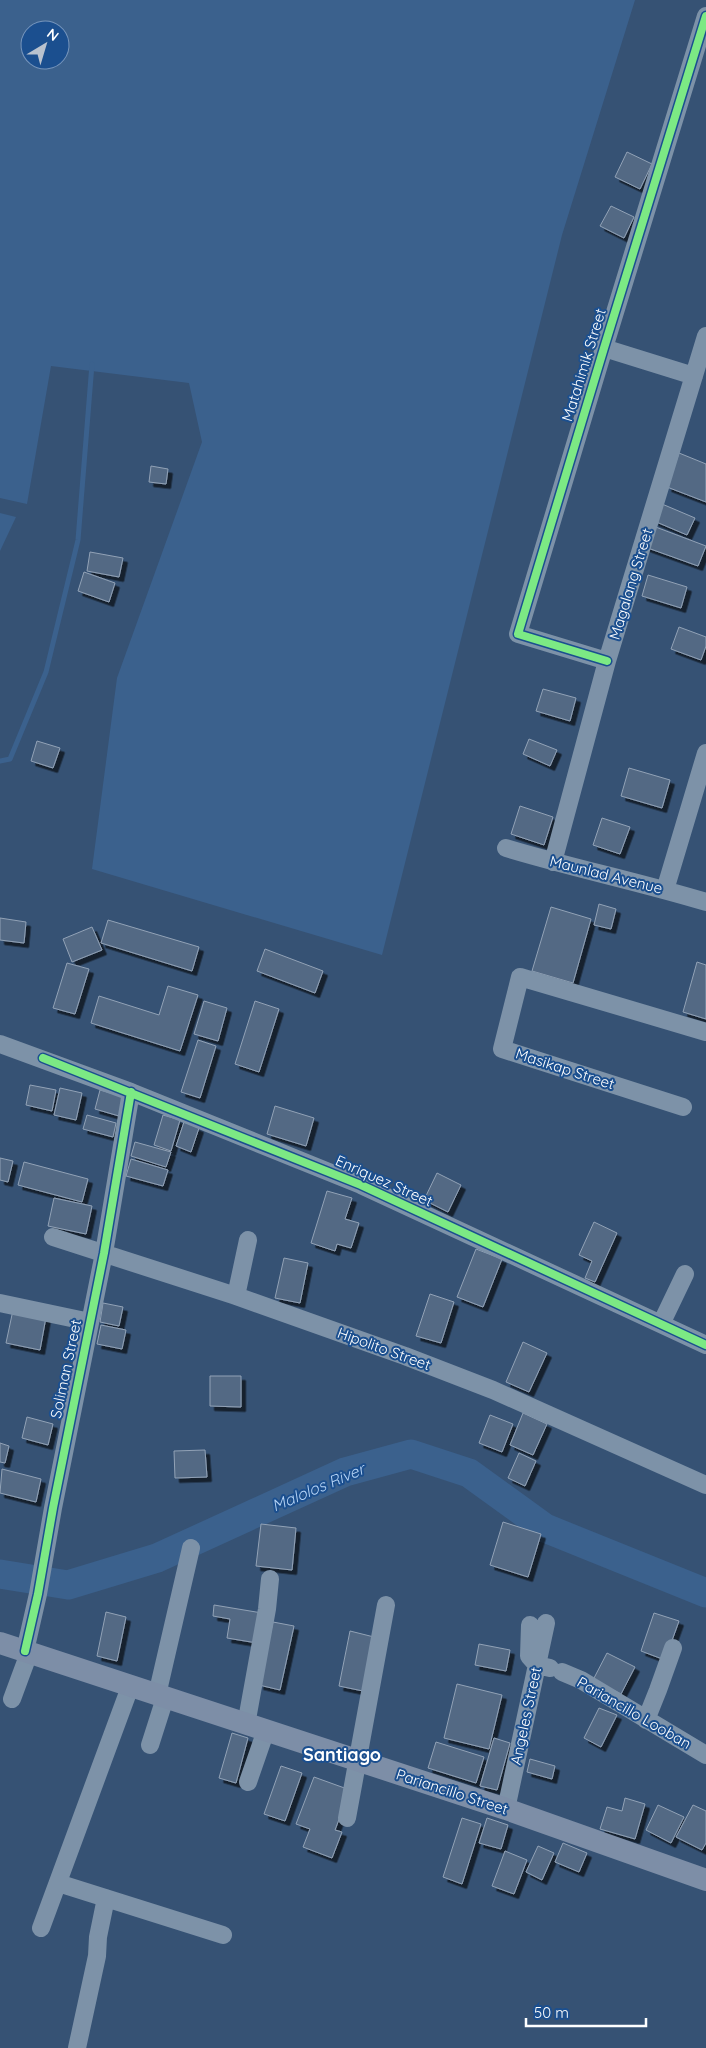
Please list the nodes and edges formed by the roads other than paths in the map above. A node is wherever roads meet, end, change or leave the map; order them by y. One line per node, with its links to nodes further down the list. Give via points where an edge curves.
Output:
1 (706, 16): 3 (street, Matahimik Street)
2 (706, 336): 4 (street, Magalang Street)
3 (604, 348): 4 (street); 5 (street, Matahimik Street, via 518,634)
4 (694, 376): 5 (street, Magalang Street)
5 (607, 661): 8 (street, Magalang Street)
6 (706, 753): 9 (street)
7 (506, 848): 8 (street, Maunlad Avenue)
8 (552, 862): 9 (street, Maunlad Avenue)
9 (665, 890): 10 (street, Maunlad Avenue)
10 (706, 902)
11 (706, 1032): 14 (street, Masikap Street, via 520,977 502,1049)
12 (0, 1044): 13 (street, Enriquez Street)
13 (131, 1092): 17 (street, Soliman Street); 22 (street, Enriquez Street, via 361,1185)
14 (683, 1107)
15 (53, 1237): 17 (street, Hipolito Street)
16 (248, 1240): 19 (street)
17 (104, 1253): 19 (street, Hipolito Street); 21 (street, Soliman Street)
18 (685, 1274): 22 (street)
19 (236, 1296): 24 (street, Hipolito Street, via 493,1390)
20 (0, 1303): 21 (street)
21 (90, 1322): 31 (street, Soliman Street)
22 (660, 1324): 23 (street, Enriquez Street)
23 (706, 1345)
24 (706, 1485)
25 (190, 1548): 34 (street)
26 (270, 1579): 37 (street)
27 (386, 1605): 40 (street)
28 (538, 1624): 32 (street, Angeles Street)
29 (0, 1643): 31 (main road, Pariancillo Street)
30 (673, 1648): 36 (street)
31 (27, 1652): 33 (main road, Pariancillo Street); 35 (street, Soliman Street)
32 (550, 1668): 36 (street, Pariancillo Looban, via 581,1680); 42 (street, Angeles Street)
33 (130, 1687): 34 (main road, Pariancillo Street); 45 (street)
34 (161, 1696): 37 (main road, Pariancillo Street); 38 (street)
35 (12, 1699)
36 (646, 1720): 39 (street, Pariancillo Looban)
37 (256, 1728): 40 (main road, Pariancillo Street); 41 (street)
38 (150, 1745)
39 (706, 1754)
40 (356, 1761): 42 (main road, Pariancillo Street); 43 (street)
41 (248, 1782)
42 (506, 1809): 44 (main road, Pariancillo Street)
43 (347, 1818)
44 (706, 1880)
45 (58, 1883): 46 (street); 47 (street)
46 (106, 1898): 48 (street); 49 (street)
47 (41, 1928)
48 (223, 1935)
49 (77, 2048)

